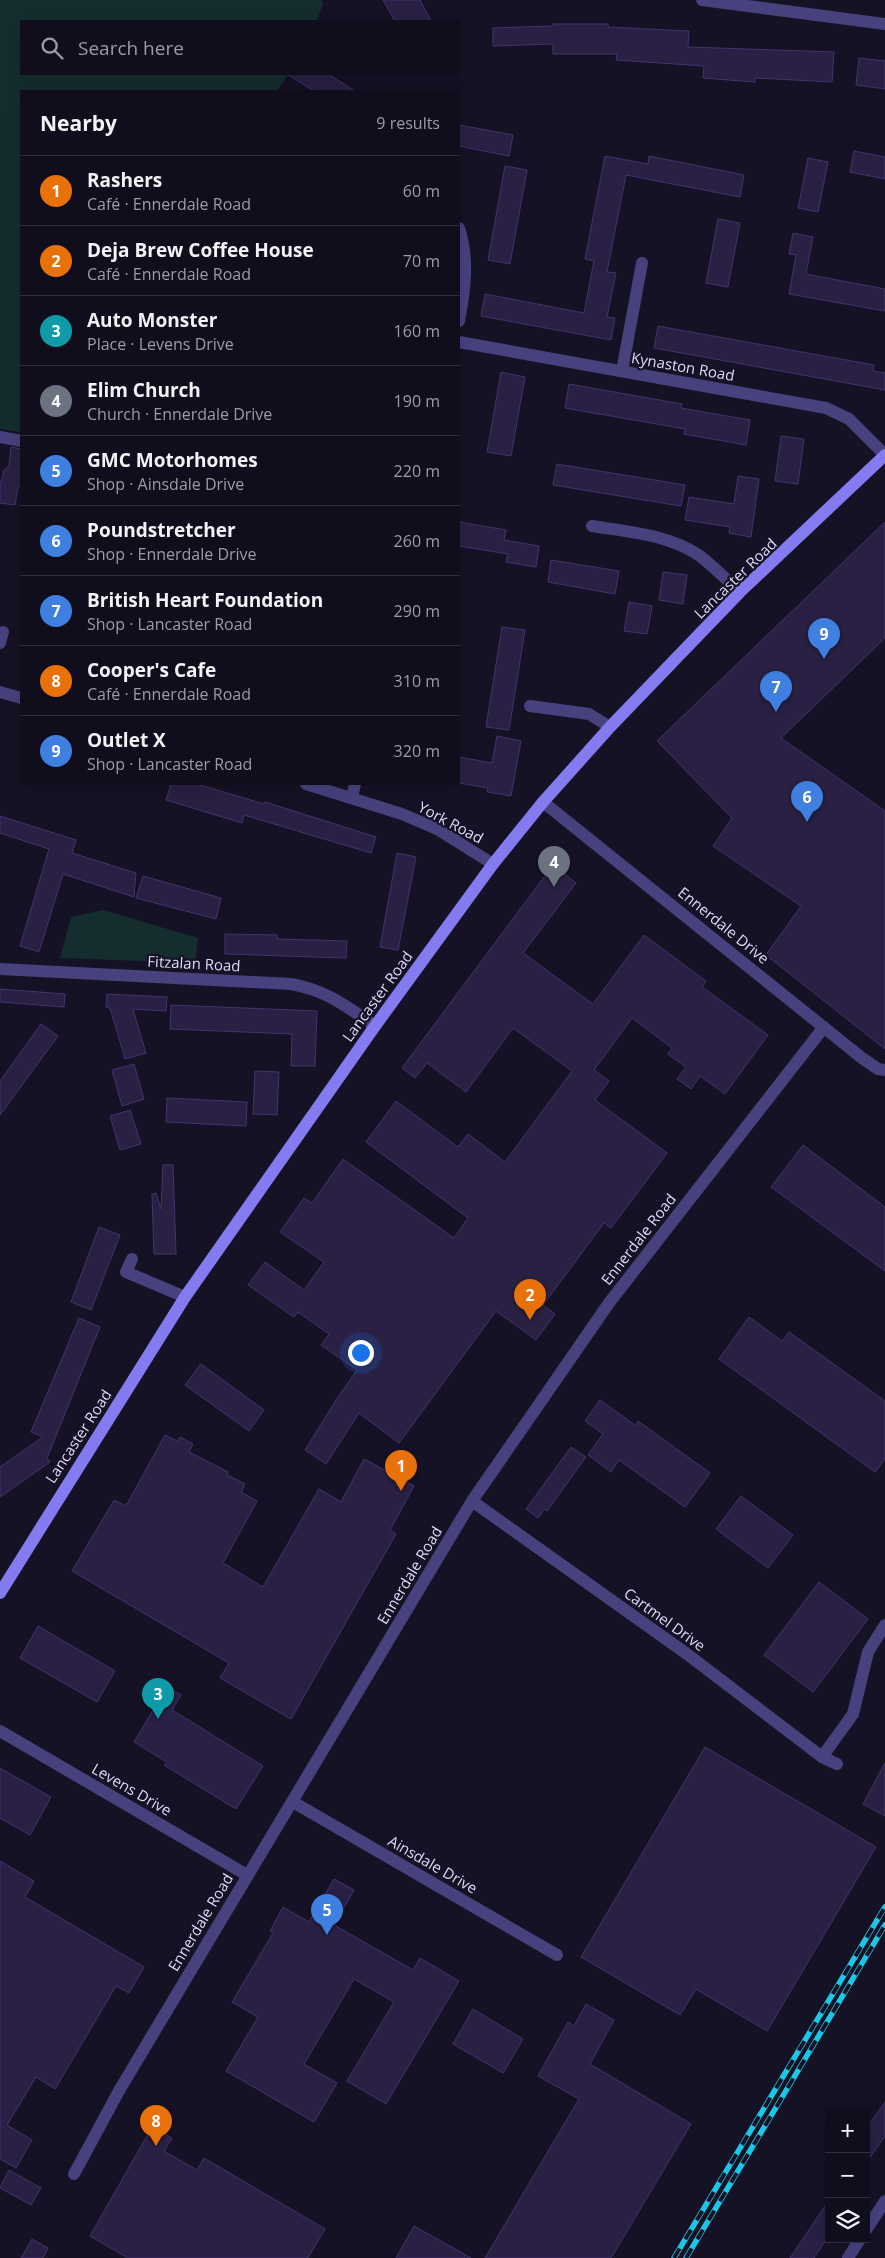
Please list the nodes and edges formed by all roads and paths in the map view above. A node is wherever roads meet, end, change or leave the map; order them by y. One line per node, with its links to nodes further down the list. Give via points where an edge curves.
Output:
1 (702, 0): 2 (street)
2 (885, 24)
3 (460, 233): 5 (street, via 466,286)
4 (642, 263): 7 (street)
5 (460, 316)
6 (460, 342): 7 (street, Kynaston Road)
7 (622, 371): 10 (street, Kynaston Road, via 826,408 849,419)
8 (0, 437): 9 (street)
9 (20, 442)
10 (885, 455): 12 (street, Lancaster Road)
11 (592, 526): 12 (street, via 669,541 700,556)
12 (740, 592): 16 (street, Lancaster Road)
13 (0, 692): 14 (street)
14 (20, 698)
15 (530, 706): 16 (street, via 590,714)
16 (610, 727): 20 (street, Lancaster Road)
17 (309, 785): 19 (street, York Road)
18 (355, 785): 19 (street)
19 (352, 798): 21 (street, York Road, via 437,829)
20 (543, 802): 21 (street, Lancaster Road); 24 (street, Ennerdale Drive)
21 (493, 864): 23 (street, Lancaster Road)
22 (0, 969): 23 (street, Fitzalan Road, via 311,987 332,995)
23 (375, 1026): 27 (street, Lancaster Road)
24 (824, 1027): 25 (street, Ennerdale Drive, via 862,1058); 28 (street, Ennerdale Road, via 609,1303)
25 (885, 1070)
26 (132, 1259): 27 (street, via 126,1272)
27 (185, 1296): 29 (street, Lancaster Road)
28 (472, 1501): 32 (street, Cartmel Drive, via 687,1654); 34 (street, Ennerdale Road)
29 (0, 1593)
30 (885, 1625): 32 (street, via 868,1652 853,1714)
31 (0, 1731): 35 (street, Levens Drive)
32 (822, 1756): 33 (street, Cartmel Drive)
33 (837, 1764)
34 (293, 1802): 35 (street, Ennerdale Road); 36 (street, Ainsdale Drive)
35 (247, 1875): 37 (street, Ennerdale Road, via 120,2089)
36 (557, 1955)
37 (74, 2174)
38 (885, 2201): 39 (street)
39 (870, 2224)
40 (857, 2243): 41 (street)
41 (848, 2258)

